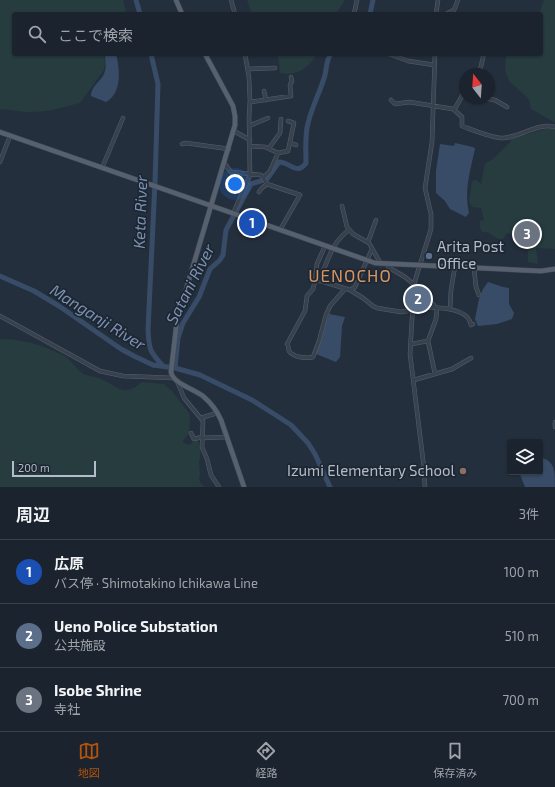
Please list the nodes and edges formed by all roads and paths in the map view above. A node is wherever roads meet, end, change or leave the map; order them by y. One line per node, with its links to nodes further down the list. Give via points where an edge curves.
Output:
1 (176, 0): 6 (main road)
2 (231, 0): 7 (street)
3 (357, 0): 8 (street)
4 (438, 0): 9 (street)
5 (458, 0): 10 (street, via 454,10)
6 (181, 12)
7 (234, 12)
8 (354, 12)
9 (436, 12)
10 (450, 12)
11 (206, 56): 36 (main road, via 233,106)
12 (245, 56): 19 (street)
13 (394, 56): 16 (street)
14 (435, 56): 16 (street)
15 (483, 56): 18 (street)
16 (434, 65): 27 (street)
17 (275, 68): 19 (street)
18 (480, 68)
19 (248, 69): 26 (street)
20 (291, 77): 22 (street, via 291,96)
21 (264, 91): 22 (street)
22 (266, 100): 26 (street)
23 (391, 100): 27 (street, via 395,104 409,102)
24 (495, 100): 28 (street)
25 (459, 101): 29 (street)
26 (250, 102): 34 (street)
27 (433, 106): 29 (street); 67 (street, via 431,153 425,188 431,214 431,229)
28 (507, 106)
29 (454, 110): 35 (street, via 462,117 462,126 497,138)
30 (123, 118): 49 (street)
31 (268, 118): 34 (street)
32 (281, 120): 44 (street, via 280,133)
33 (288, 121): 40 (street, via 294,124)
34 (249, 126): 39 (street)
35 (555, 127)
36 (234, 131): 39 (street); 45 (main road)
37 (0, 132): 38 (main road)
38 (10, 136): 47 (street); 49 (main road)
39 (250, 140): 43 (street)
40 (290, 143): 42 (street); 46 (street, via 288,151)
41 (182, 144): 45 (street, via 186,142)
42 (296, 145)
43 (250, 146): 44 (street); 50 (street)
44 (268, 148): 46 (street)
45 (229, 149): 48 (main road)
46 (278, 153): 51 (street, via 270,171)
47 (0, 162)
48 (224, 163): 50 (street, via 231,172); 54 (main road)
49 (102, 168): 54 (main road)
50 (250, 175): 51 (street); 56 (street)
51 (263, 178): 52 (street)
52 (267, 184): 53 (street); 58 (street, via 300,195)
53 (259, 192)
54 (212, 206): 56 (main road); 85 (main road, via 177,320 171,369)
55 (342, 206): 59 (street)
56 (234, 214): 58 (main road)
57 (376, 220): 60 (street)
58 (280, 230): 61 (main road)
59 (349, 230): 60 (street); 62 (street)
60 (368, 242): 63 (street)
61 (325, 246): 62 (main road); 71 (street, via 317,264)
62 (332, 248): 64 (main road); 71 (street)
63 (372, 249): 64 (street); 65 (street)
64 (367, 260): 65 (main road); 74 (street, via 355,287)
65 (381, 264): 66 (main road)
66 (388, 265): 67 (main road); 72 (street)
67 (420, 265): 68 (main road); 72 (street)
68 (455, 266): 69 (main road); 78 (street)
69 (474, 268): 70 (main road); 75 (street)
70 (555, 270)
71 (317, 281): 73 (street); 73 (street, via 308,296 305,311 287,344 289,351 301,357 312,357 326,314)
72 (414, 284): 76 (street); 77 (street)
73 (345, 289): 74 (street)
74 (350, 290): 77 (street, via 377,308 396,311)
75 (479, 295)
76 (436, 308): 77 (street); 78 (street); 81 (street, via 436,319)
77 (413, 309): 82 (street)
78 (450, 309): 80 (street, via 465,315 471,325)
79 (0, 316): 85 (street, via 100,371 123,376)
80 (473, 324)
81 (428, 341): 82 (street); 84 (street)
82 (411, 344): 86 (street)
83 (471, 358): 84 (street, via 452,369)
84 (435, 374): 86 (street)
85 (175, 380): 87 (main road, via 204,397); 88 (street, via 184,398)
86 (414, 380): 96 (street)
87 (217, 413): 88 (street); 93 (main road)
88 (201, 418): 92 (street)
89 (555, 422): 90 (street)
90 (555, 427)
91 (191, 433): 92 (street, via 194,439)
92 (202, 437): 93 (street); 94 (street, via 202,447)
93 (227, 437): 95 (main road)
94 (218, 487)
95 (244, 487)
96 (425, 487)

